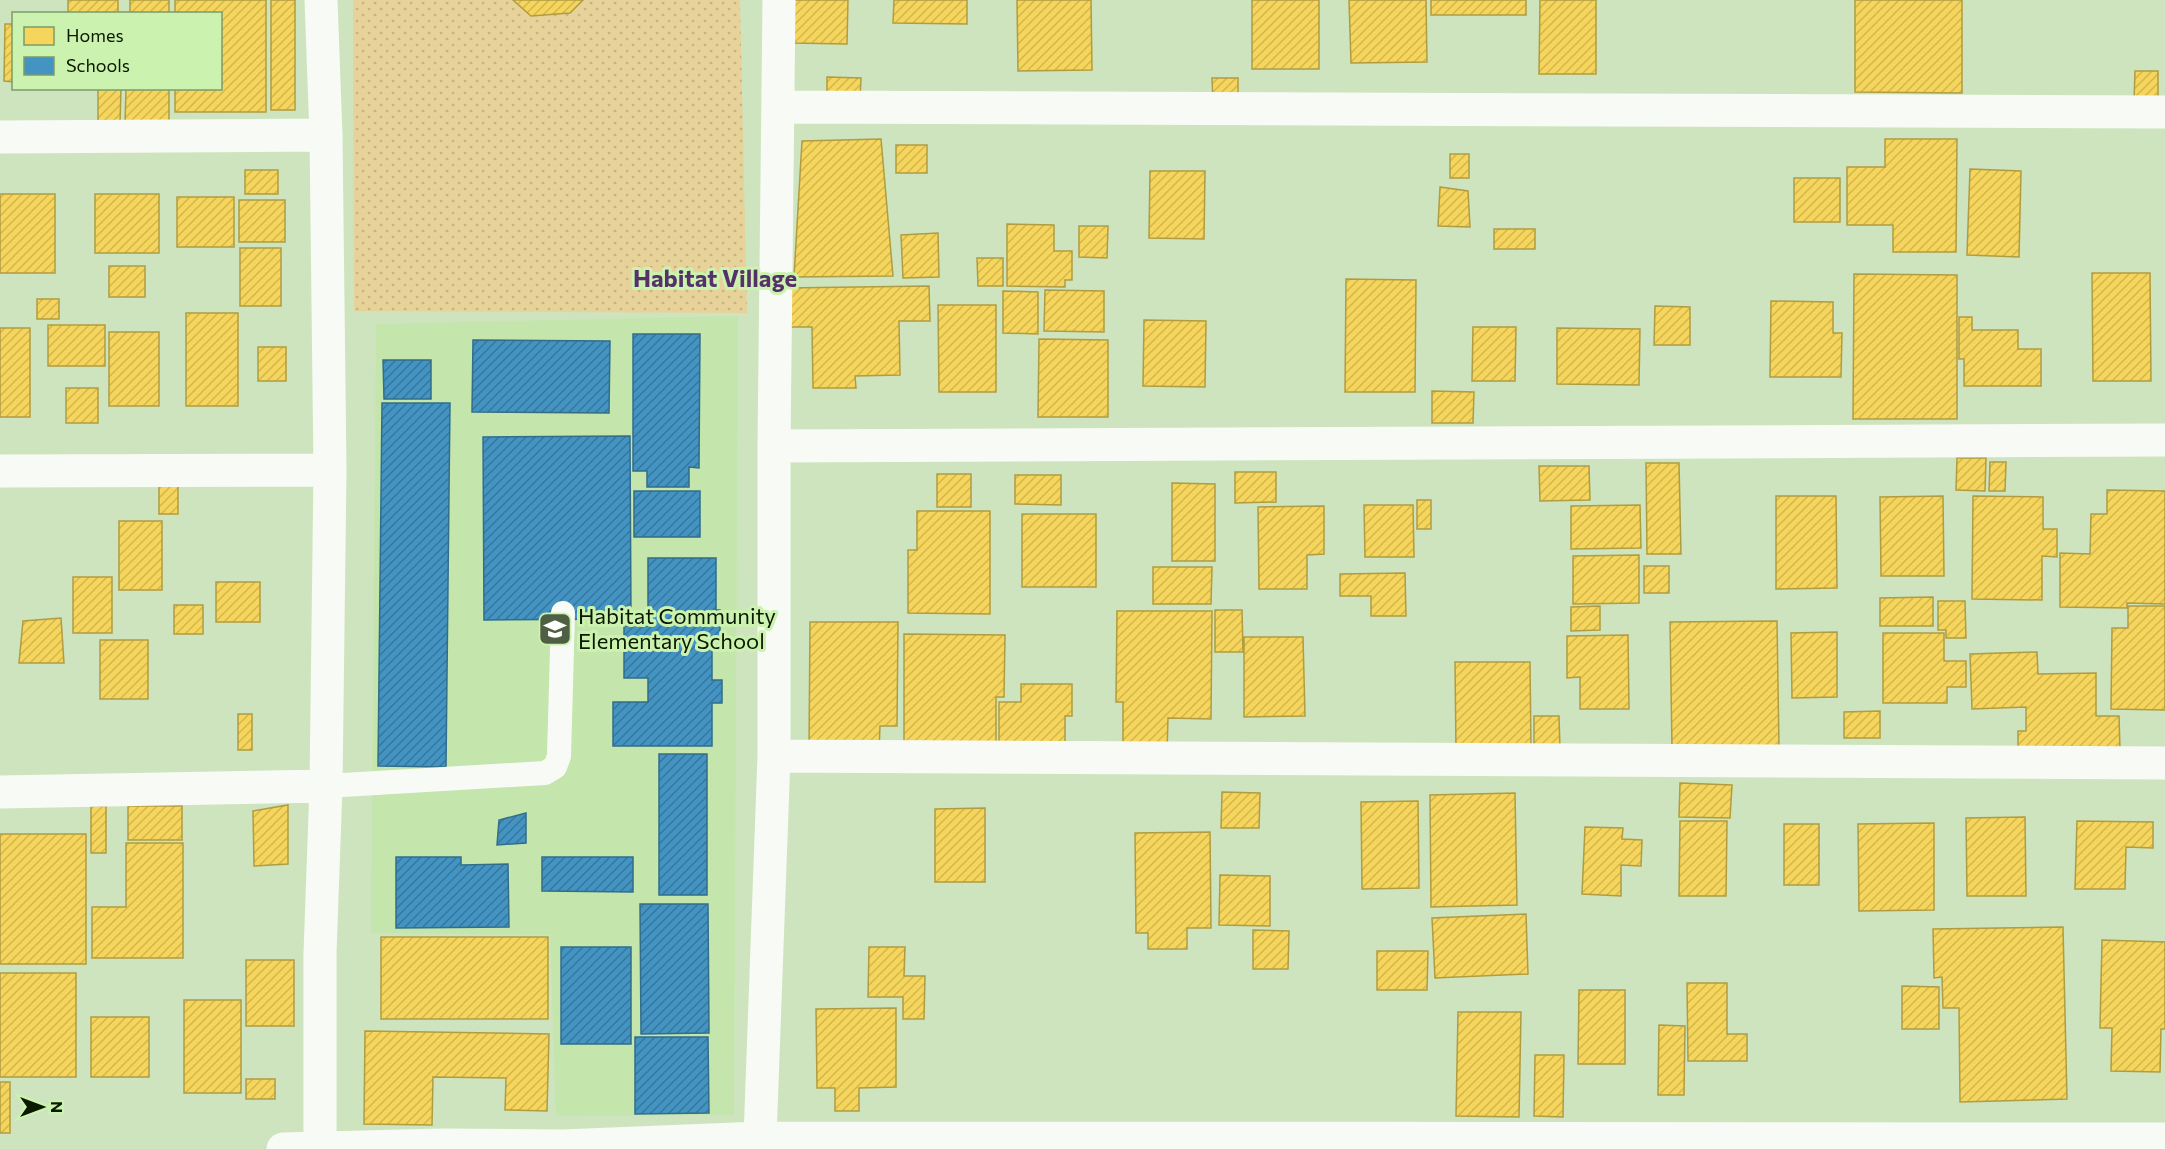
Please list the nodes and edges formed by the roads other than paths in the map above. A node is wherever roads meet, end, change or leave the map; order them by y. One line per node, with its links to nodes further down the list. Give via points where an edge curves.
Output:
1 (321, 0): 5 (street)
2 (779, 0): 3 (street)
3 (778, 106): 4 (street); 8 (street)
4 (2165, 112)
5 (326, 135): 6 (street); 9 (street)
6 (0, 137)
7 (2165, 440): 8 (street)
8 (774, 446): 12 (street)
9 (330, 470): 10 (street); 14 (street)
10 (0, 471)
11 (563, 613): 14 (lane, via 559,756 555,766 545,773 523,775)
12 (774, 756): 13 (street); 16 (street)
13 (2165, 764)
14 (326, 786): 15 (street); 20 (street, via 320,953)
15 (0, 792)
16 (760, 1138): 17 (street); 18 (street)
17 (2165, 1139)
18 (561, 1148): 20 (street, via 442,1145)
19 (283, 1149): 20 (street)
20 (320, 1149)

